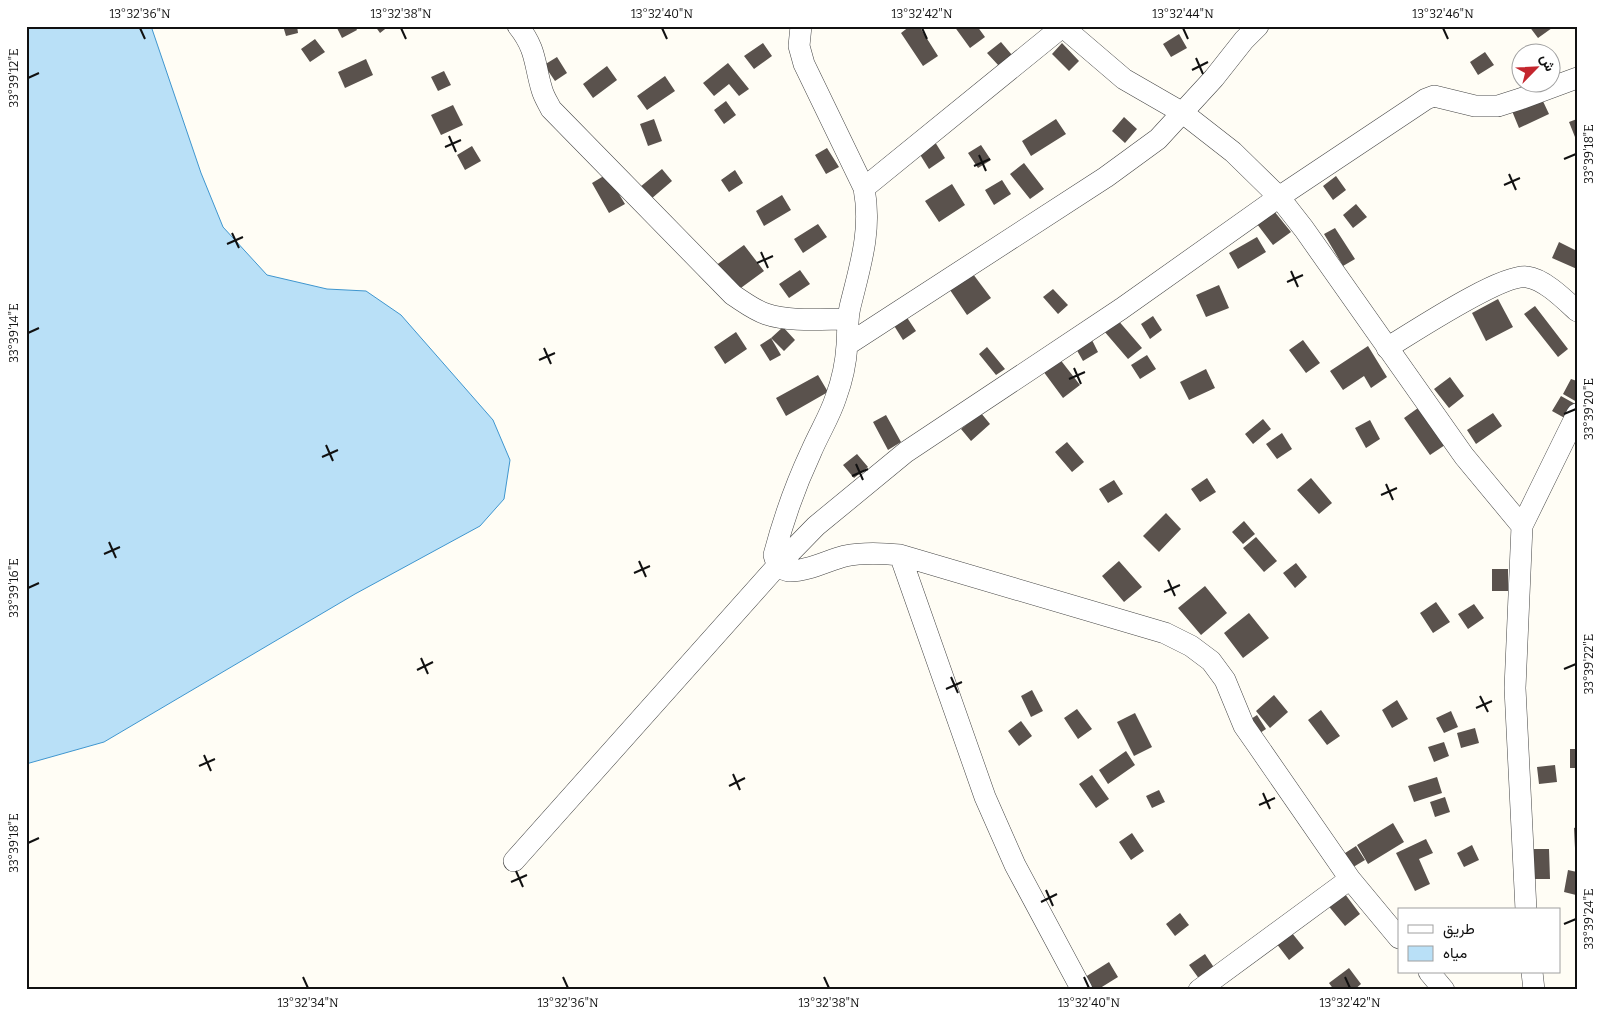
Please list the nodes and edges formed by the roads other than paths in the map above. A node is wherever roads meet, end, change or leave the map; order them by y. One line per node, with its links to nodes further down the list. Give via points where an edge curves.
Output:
1 (518, 26): 10 (street, via 532,48 543,92 551,109 733,295 767,315)
2 (801, 26): 7 (street, via 799,46 804,64)
3 (1062, 26): 6 (street, via 1124,79); 7 (street)
4 (1258, 26): 6 (street)
5 (1577, 78): 8 (street, via 1498,106 1475,106 1434,96 1426,99)
6 (1183, 113): 8 (street, via 1233,152); 11 (street, via 1158,139 1106,178)
7 (864, 188): 10 (street, via 868,222 866,243)
8 (1279, 198): 12 (street); 16 (street, via 1121,309 906,452 816,526)
9 (1577, 311): 12 (street, via 1548,286 1526,276 1508,279)
10 (847, 319): 11 (street)
11 (847, 345): 16 (street, via 837,395 811,452 775,551)
12 (1387, 348): 14 (street, via 1464,456)
13 (1574, 426): 14 (street)
14 (1522, 526): 19 (street, via 1515,688)
15 (900, 555): 16 (street, via 864,553 793,571 784,570); 18 (street, via 1165,634 1191,646 1211,661 1226,680 1244,726); 23 (street, via 985,797 1015,864)
16 (778, 564): 17 (street)
17 (514, 861)
18 (1350, 879): 20 (street); 24 (street)
19 (1526, 908)
20 (1398, 937)
21 (1431, 974): 25 (street)
22 (1532, 974): 26 (street)
23 (1082, 990)
24 (1199, 990)
25 (1444, 990)
26 (1534, 990)

